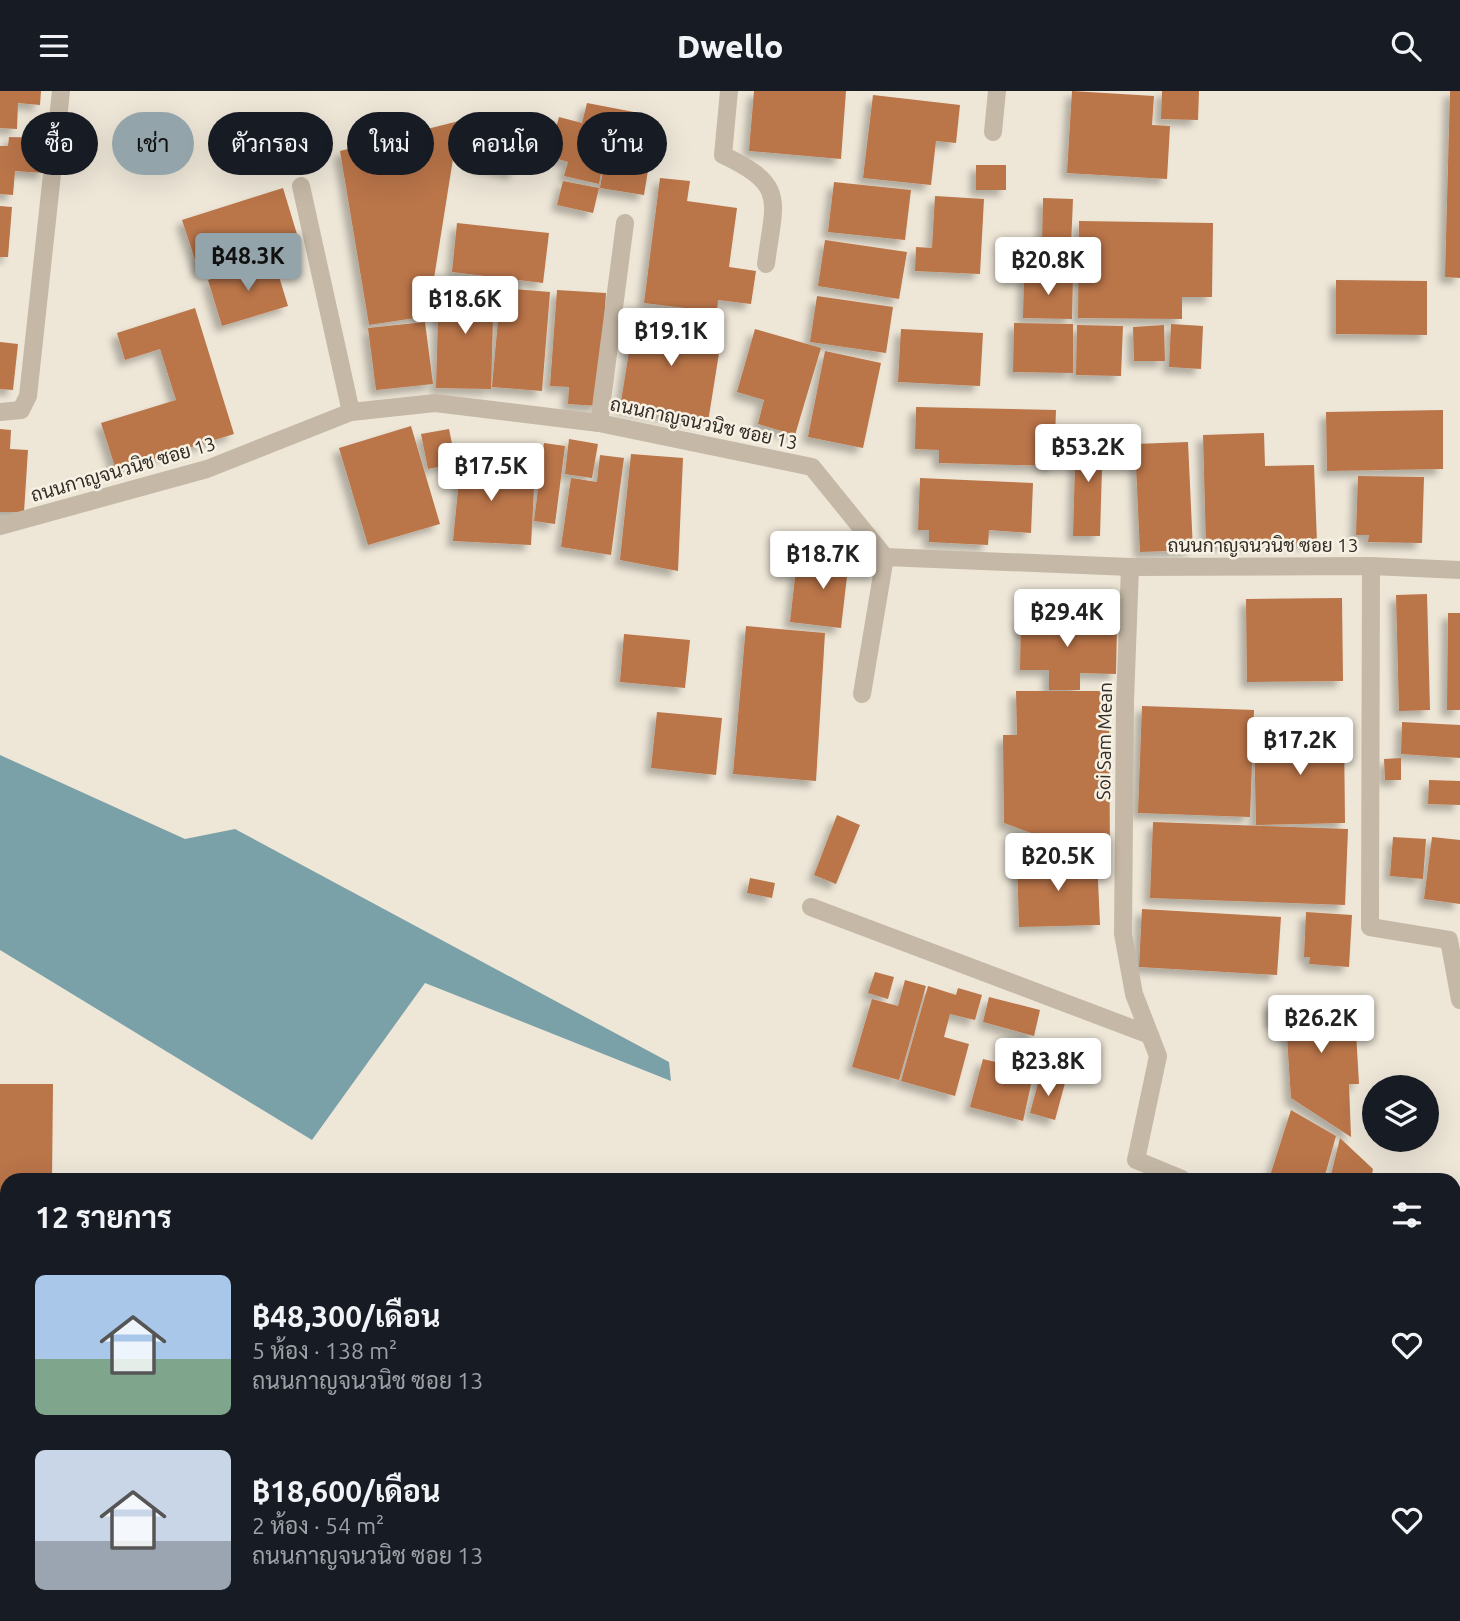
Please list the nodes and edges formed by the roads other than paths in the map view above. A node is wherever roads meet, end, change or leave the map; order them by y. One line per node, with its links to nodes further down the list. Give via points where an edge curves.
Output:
1 (61, 91): 8 (street, via 28,396 21,410)
2 (729, 91): 7 (street, via 723,155 763,179 774,201)
3 (997, 91): 4 (street)
4 (993, 132)
5 (301, 186): 9 (street)
6 (625, 222): 10 (street)
7 (766, 264)
8 (0, 412)
9 (351, 412): 10 (street, ถนนกาญจนวนิช ซอย 13, via 435,403); 11 (street, ถนนกาญจนวนิช ซอย 13, via 207,469)
10 (599, 423): 12 (street, ถนนกาญจนวนิช ซอย 13, via 812,467)
11 (0, 526)
12 (885, 557): 14 (street, ถนนกาญจนวนิช ซอย 13); 16 (street)
13 (1371, 566): 14 (street, ถนนกาญจนวนิช ซอย 13); 15 (street, ถนนกาญจนวนิช ซอย 13); 18 (street, via 1370,927 1449,940)
14 (1130, 567): 19 (street, Soi Sam Mean, via 1122,912 1131,981)
15 (1460, 570)
16 (862, 694)
17 (811, 907): 19 (street)
18 (1460, 1000)
19 (1150, 1035): 20 (street, Soi Sam Mean, via 1158,1056 1136,1160)
20 (1167, 1173)

